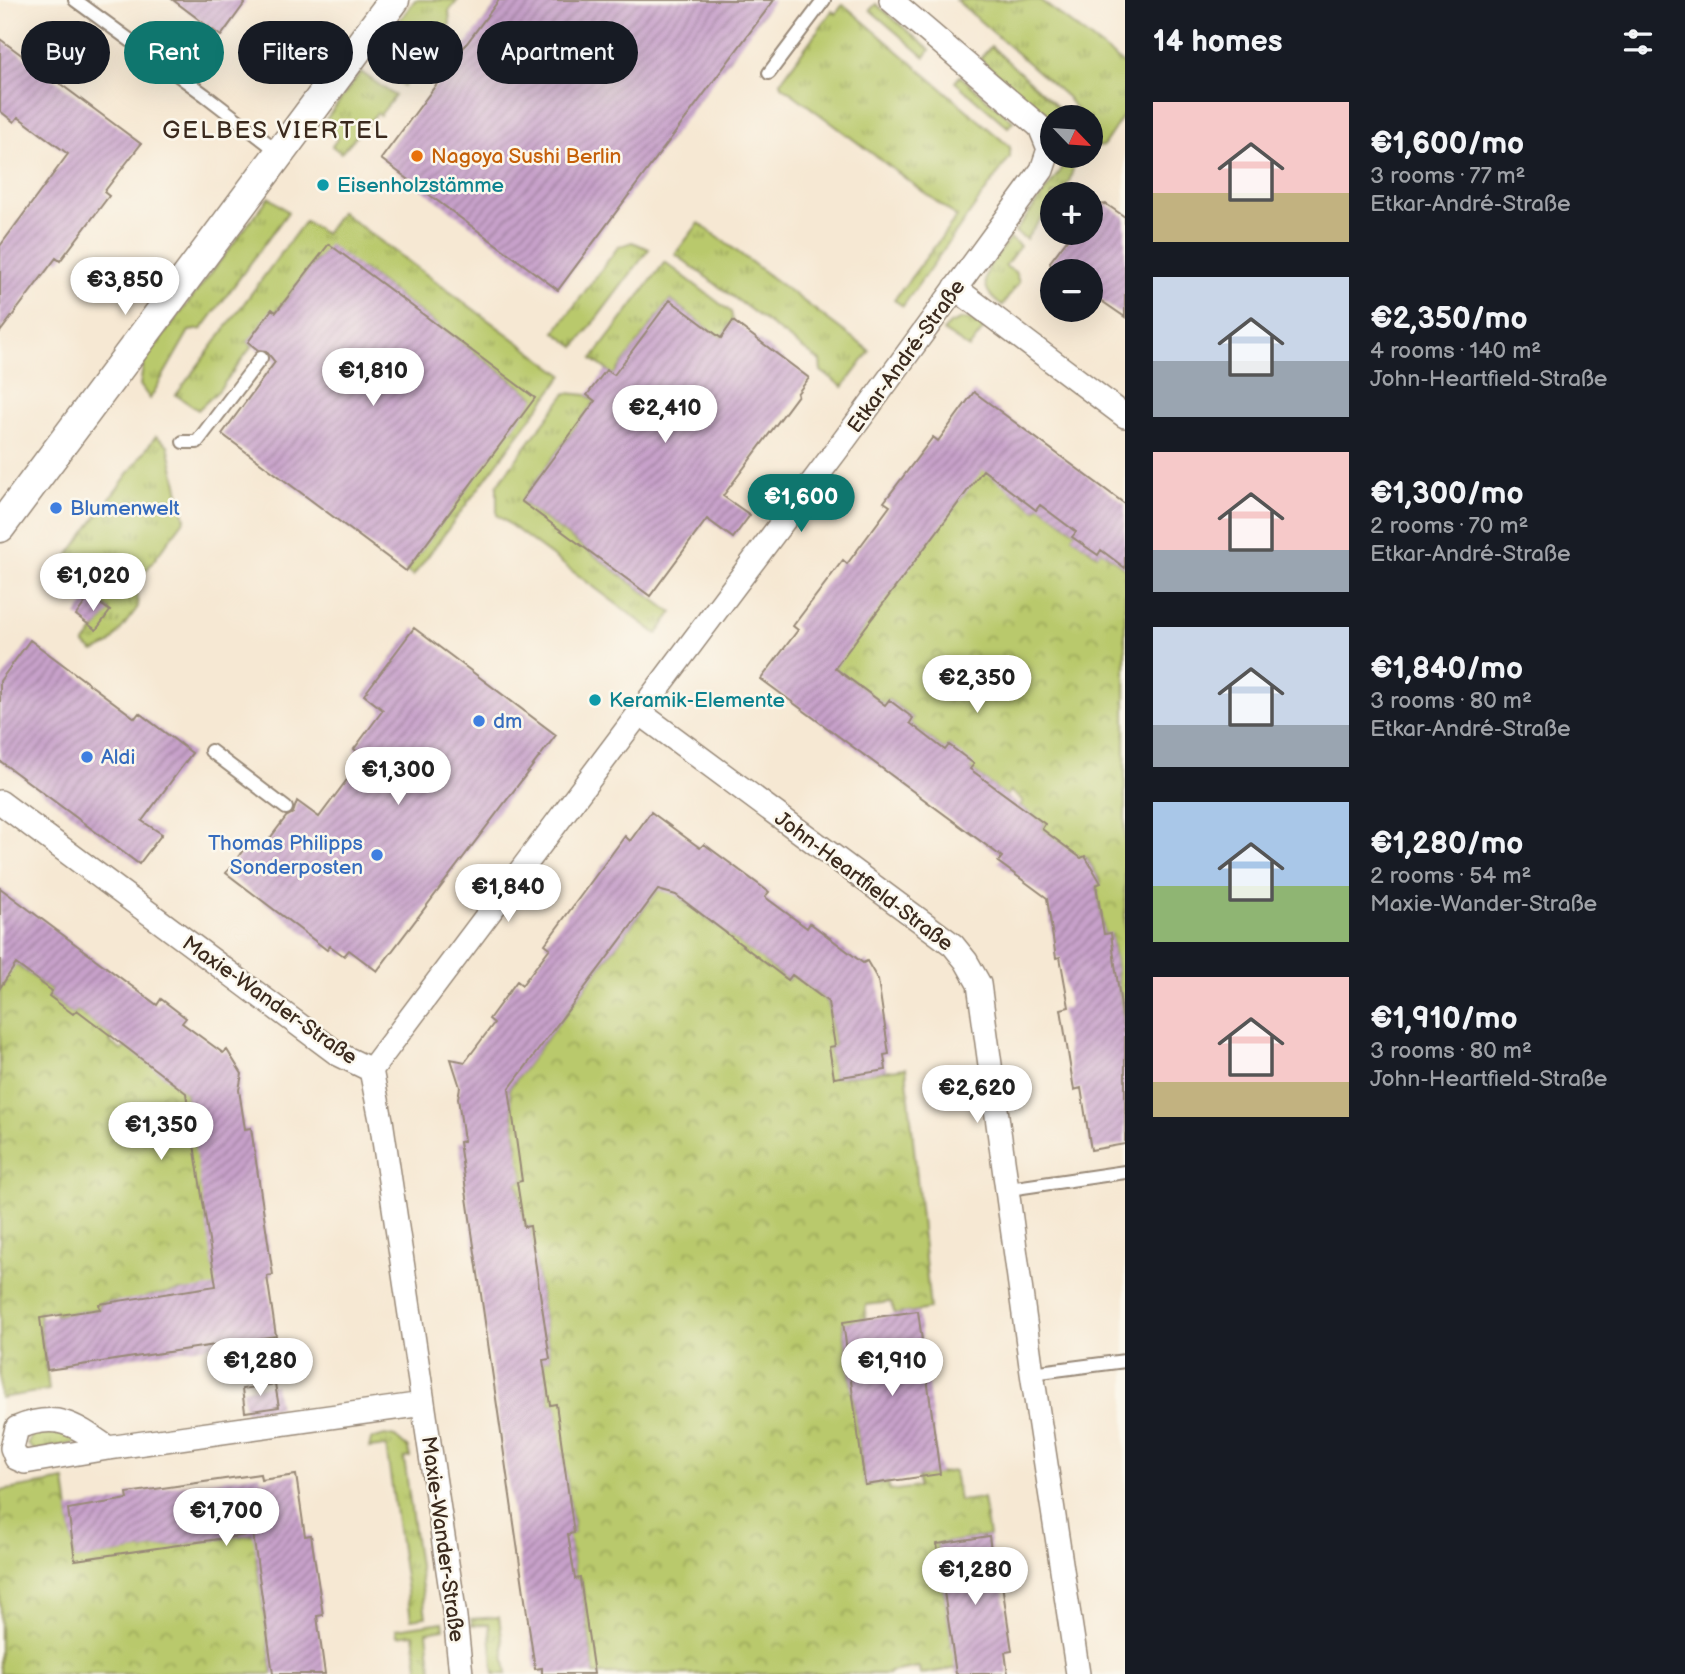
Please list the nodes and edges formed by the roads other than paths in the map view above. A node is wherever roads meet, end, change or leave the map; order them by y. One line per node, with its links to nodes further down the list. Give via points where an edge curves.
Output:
1 (75, 0): 6 (lane)
2 (394, 0): 6 (street)
3 (824, 0): 5 (lane)
4 (891, 0): 7 (street, Etkar-André-Straße, via 1040,127 1049,149 1042,170)
5 (769, 73)
6 (280, 152): 11 (street)
7 (956, 288): 9 (street); 12 (street, Etkar-André-Straße)
8 (261, 358): 10 (lane, via 197,442)
9 (1125, 416)
10 (183, 442)
11 (0, 527)
12 (640, 713): 16 (street, Etkar-André-Straße); 18 (street, John-Heartfield-Straße, via 953,945 967,961 979,984)
13 (211, 751): 15 (lane)
14 (0, 802): 16 (street, Maxie-Wander-Straße, via 338,1054)
15 (286, 808)
16 (370, 1070): 21 (street, Maxie-Wander-Straße)
17 (1125, 1172): 18 (lane)
18 (1009, 1188): 20 (street, John-Heartfield-Straße)
19 (1125, 1360): 20 (lane)
20 (1032, 1373): 25 (street, John-Heartfield-Straße)
21 (424, 1404): 22 (street); 24 (street, Maxie-Wander-Straße)
22 (108, 1448): 23 (street, via 25,1462); 23 (street, via 72,1423 56,1421 17,1428)
23 (6, 1449)
24 (461, 1674)
25 (1078, 1674)

